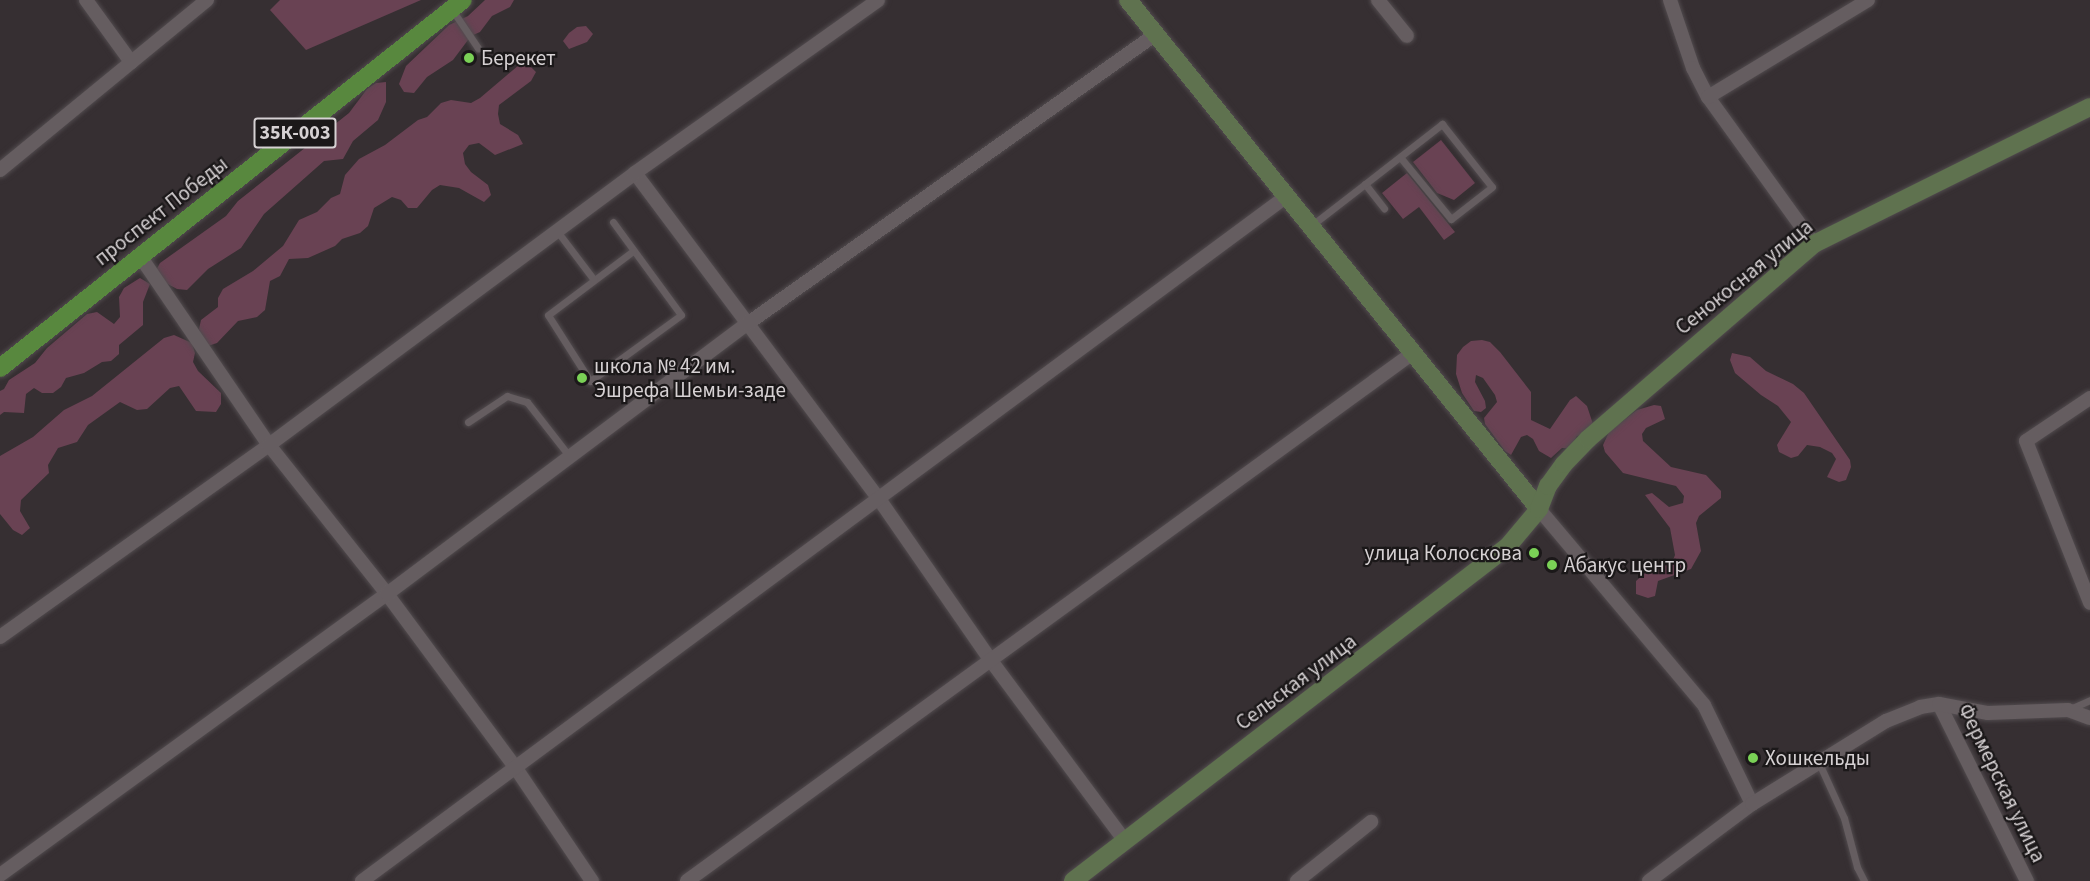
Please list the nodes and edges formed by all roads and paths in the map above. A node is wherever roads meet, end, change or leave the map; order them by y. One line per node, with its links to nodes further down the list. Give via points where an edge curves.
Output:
1 (86, 0): 12 (street)
2 (207, 0): 12 (street)
3 (878, 0): 17 (street)
4 (1128, 0): 9 (main road)
5 (1377, 0): 10 (street)
6 (1670, 0): 13 (street, via 1693,68)
7 (1868, 0): 13 (street)
8 (457, 5): 11 (lane); 26 (main road, проспект Победы / 35К-003)
9 (1156, 34): 19 (main road); 28 (street)
10 (1407, 36)
11 (478, 48)
12 (131, 62): 16 (street)
13 (1708, 97): 24 (street)
14 (2090, 107): 24 (main road, Сенокосная улица)
15 (1400, 157): 15 (lane, via 1451,219 1492,187 1442,124); 18 (lane)
16 (0, 170)
17 (635, 173): 23 (street); 28 (street)
18 (1365, 184): 20 (lane); 22 (lane)
19 (1288, 195): 22 (main road); 35 (street)
20 (1384, 208)
21 (613, 222): 25 (lane)
22 (1312, 225): 29 (main road)
23 (557, 231): 27 (lane); 33 (street)
24 (1814, 244): 36 (main road, Сенокосная улица, via 1588,439 1548,486)
25 (633, 251): 27 (lane); 27 (lane, via 681,315 590,381 548,315)
26 (140, 256): 30 (main road, проспект Победы / 35К-003); 33 (street)
27 (594, 280)
28 (747, 324): 34 (street); 35 (street)
29 (1414, 352): 36 (main road); 40 (street)
30 (0, 368)
31 (2090, 398): 38 (street, via 2026,441)
32 (468, 422): 34 (lane, via 507,396 527,402)
33 (269, 445): 37 (street); 39 (street)
34 (570, 457): 37 (street)
35 (879, 499): 40 (street); 46 (street)
36 (1539, 509): 47 (street, via 1704,705); 49 (main road, Сельская улица, via 1486,565)
37 (387, 594): 46 (street); 50 (street)
38 (2090, 603)
39 (0, 637)
40 (992, 662): 49 (street); 53 (street)
41 (2090, 700): 43 (lane)
42 (1939, 704): 43 (street, via 1988,713); 45 (street, via 1886,721); 58 (street, Фермерская улица)
43 (2068, 710): 44 (street)
44 (2090, 718)
45 (1819, 763): 47 (street); 57 (lane, via 1844,818)
46 (516, 767): 51 (street); 52 (street)
47 (1752, 804): 56 (street)
48 (1371, 822): 55 (street)
49 (1125, 842): 54 (main road, Сельская улица)
50 (0, 875)
51 (362, 881)
52 (592, 881)
53 (687, 881)
54 (1073, 881)
55 (1297, 881)
56 (1649, 881)
57 (1864, 881)
58 (2027, 881)

